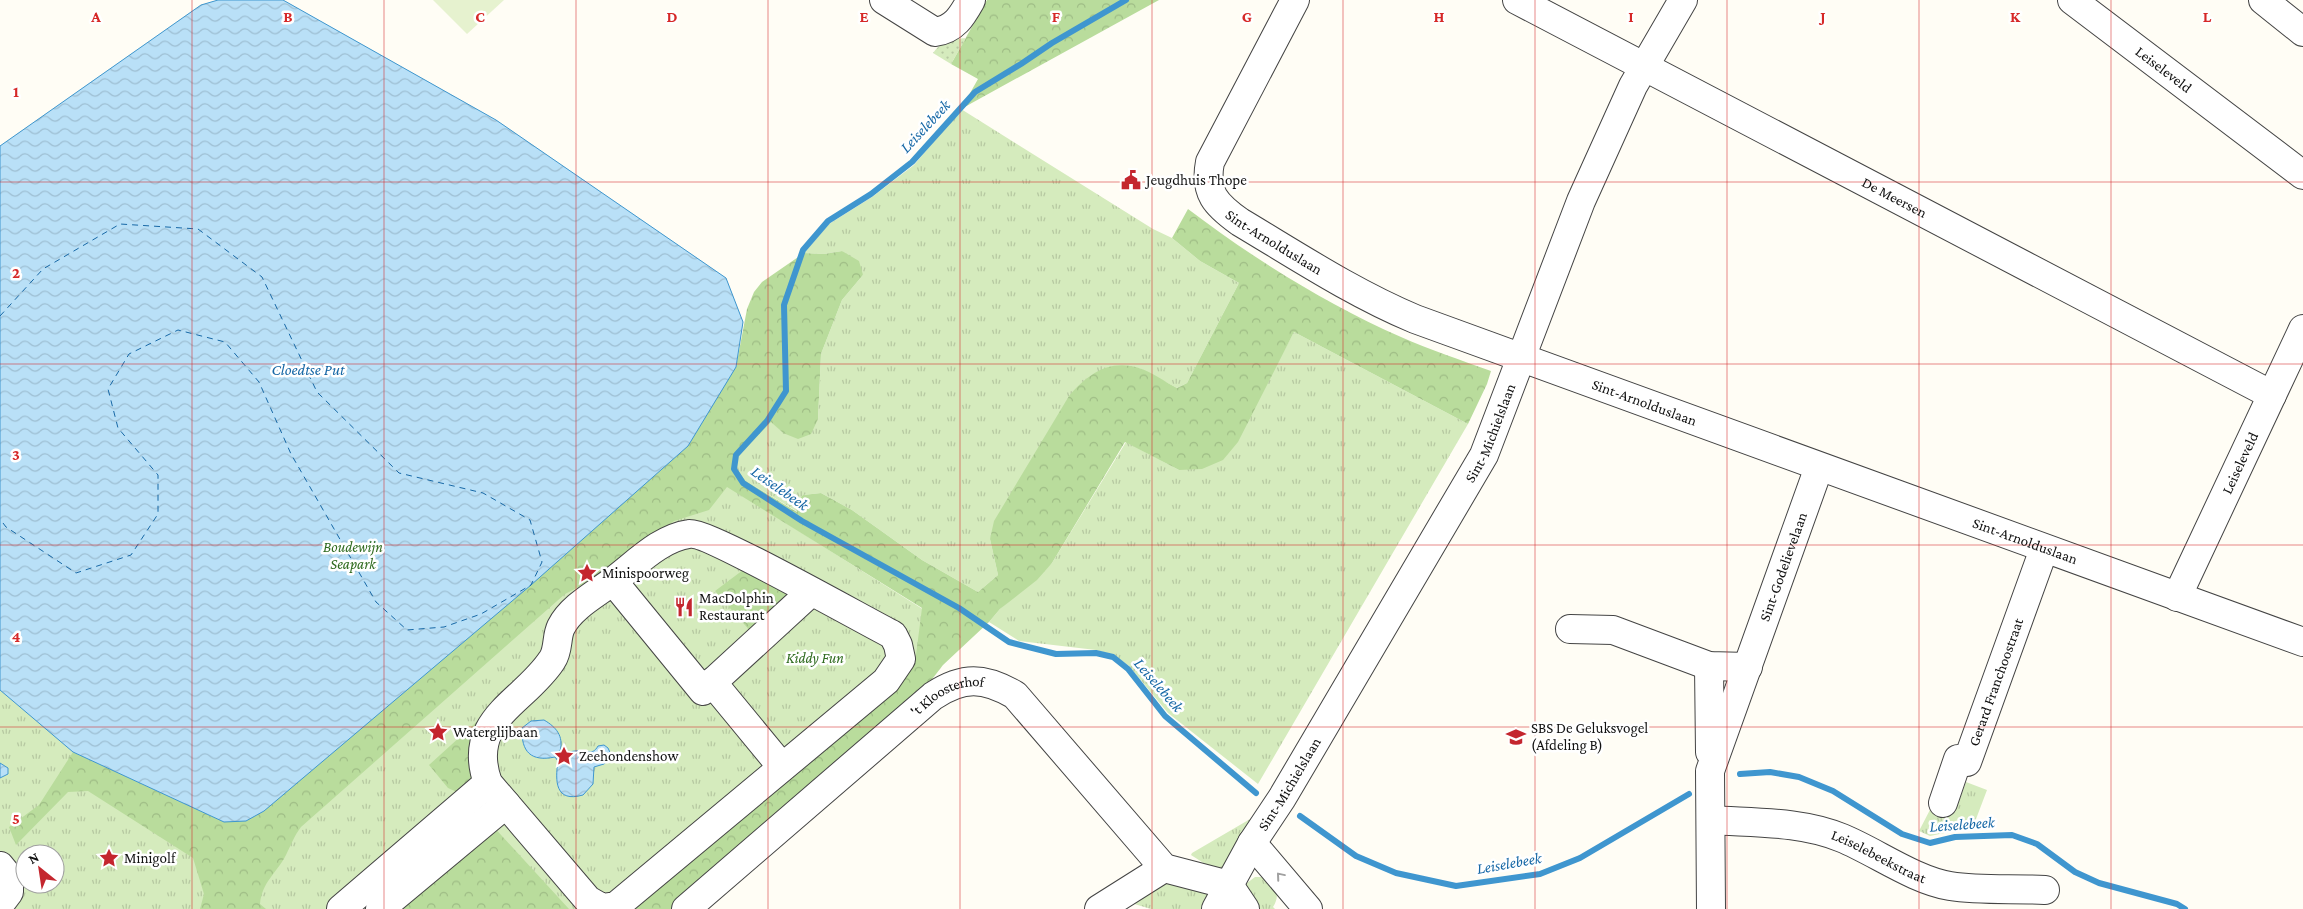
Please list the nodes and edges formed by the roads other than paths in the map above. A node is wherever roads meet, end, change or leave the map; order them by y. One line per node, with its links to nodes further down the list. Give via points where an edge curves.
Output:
1 (884, 0): 9 (street)
2 (909, 0): 9 (street)
3 (971, 0): 9 (street, via 959,20)
4 (1295, 0): 14 (street, Sint-Arnolduslaan, via 1210,162 1207,176 1216,202 1240,222 1368,298 1415,320)
5 (1517, 0): 11 (street, De Meersen)
6 (1683, 0): 11 (street, Sint-Michielslaan)
7 (2072, 0): 12 (street, Leiseleveld)
8 (2264, 0): 10 (street)
9 (939, 26)
10 (2303, 32)
11 (1644, 68): 14 (street, Sint-Michielslaan, via 1623,106 1581,201); 15 (street, De Meersen)
12 (2303, 175)
13 (2303, 329): 15 (street, Leiseleveld)
14 (1522, 359): 16 (street, Sint-Arnolduslaan); 32 (street, Sint-Michielslaan, via 1484,455 1282,798)
15 (2272, 395): 20 (street, Leiseleveld)
16 (1819, 467): 17 (street, Sint-Arnolduslaan); 24 (street, Sint-Godelievelaan)
17 (2044, 549): 20 (street, Sint-Arnolduslaan); 29 (street, Gerard Franchoostraat, via 1967,762 1958,759)
18 (613, 581): 19 (street, via 668,539 692,533 716,542); 25 (street, via 702,691); 28 (street, via 570,615 561,628 553,658 497,716 484,748)
19 (811, 592): 25 (street); 26 (street, via 893,635 901,659 886,681)
20 (2177, 597): 22 (street, Sint-Arnolduslaan)
21 (1570, 630): 23 (street, via 1613,630)
22 (2303, 642)
23 (1709, 666): 24 (street); 27 (street, Sint-Godelievelaan)
24 (1748, 667): 27 (street, Sint-Godelievelaan)
25 (712, 682): 26 (street)
26 (782, 767): 30 (street, via 616,906 602,908 588,900)
27 (1710, 771): 31 (street, Sint-Godelievelaan)
28 (488, 783): 30 (street); 38 (street)
29 (1943, 803)
30 (506, 804): 39 (street)
31 (1711, 820): 36 (street, Leiselebeekstraat, via 1815,829 1949,886); 45 (street, Sint-Godelievelaan)
32 (1252, 843): 35 (street, Sint-Michielslaan); 44 (street, one-way to 32)
33 (0, 866): 37 (street, via 9,877 9,892)
34 (1164, 868): 35 (street); 40 (street, 't Kloosterhof, via 1015,695 982,681 964,681 933,696); 41 (street)
35 (1229, 885): 42 (street, Sint-Michielslaan); 43 (street)
36 (2045, 890)
37 (0, 904)
38 (340, 909)
39 (380, 909)
40 (686, 909)
41 (1099, 909)
42 (1216, 909)
43 (1245, 909)
44 (1308, 909)
45 (1711, 909)

